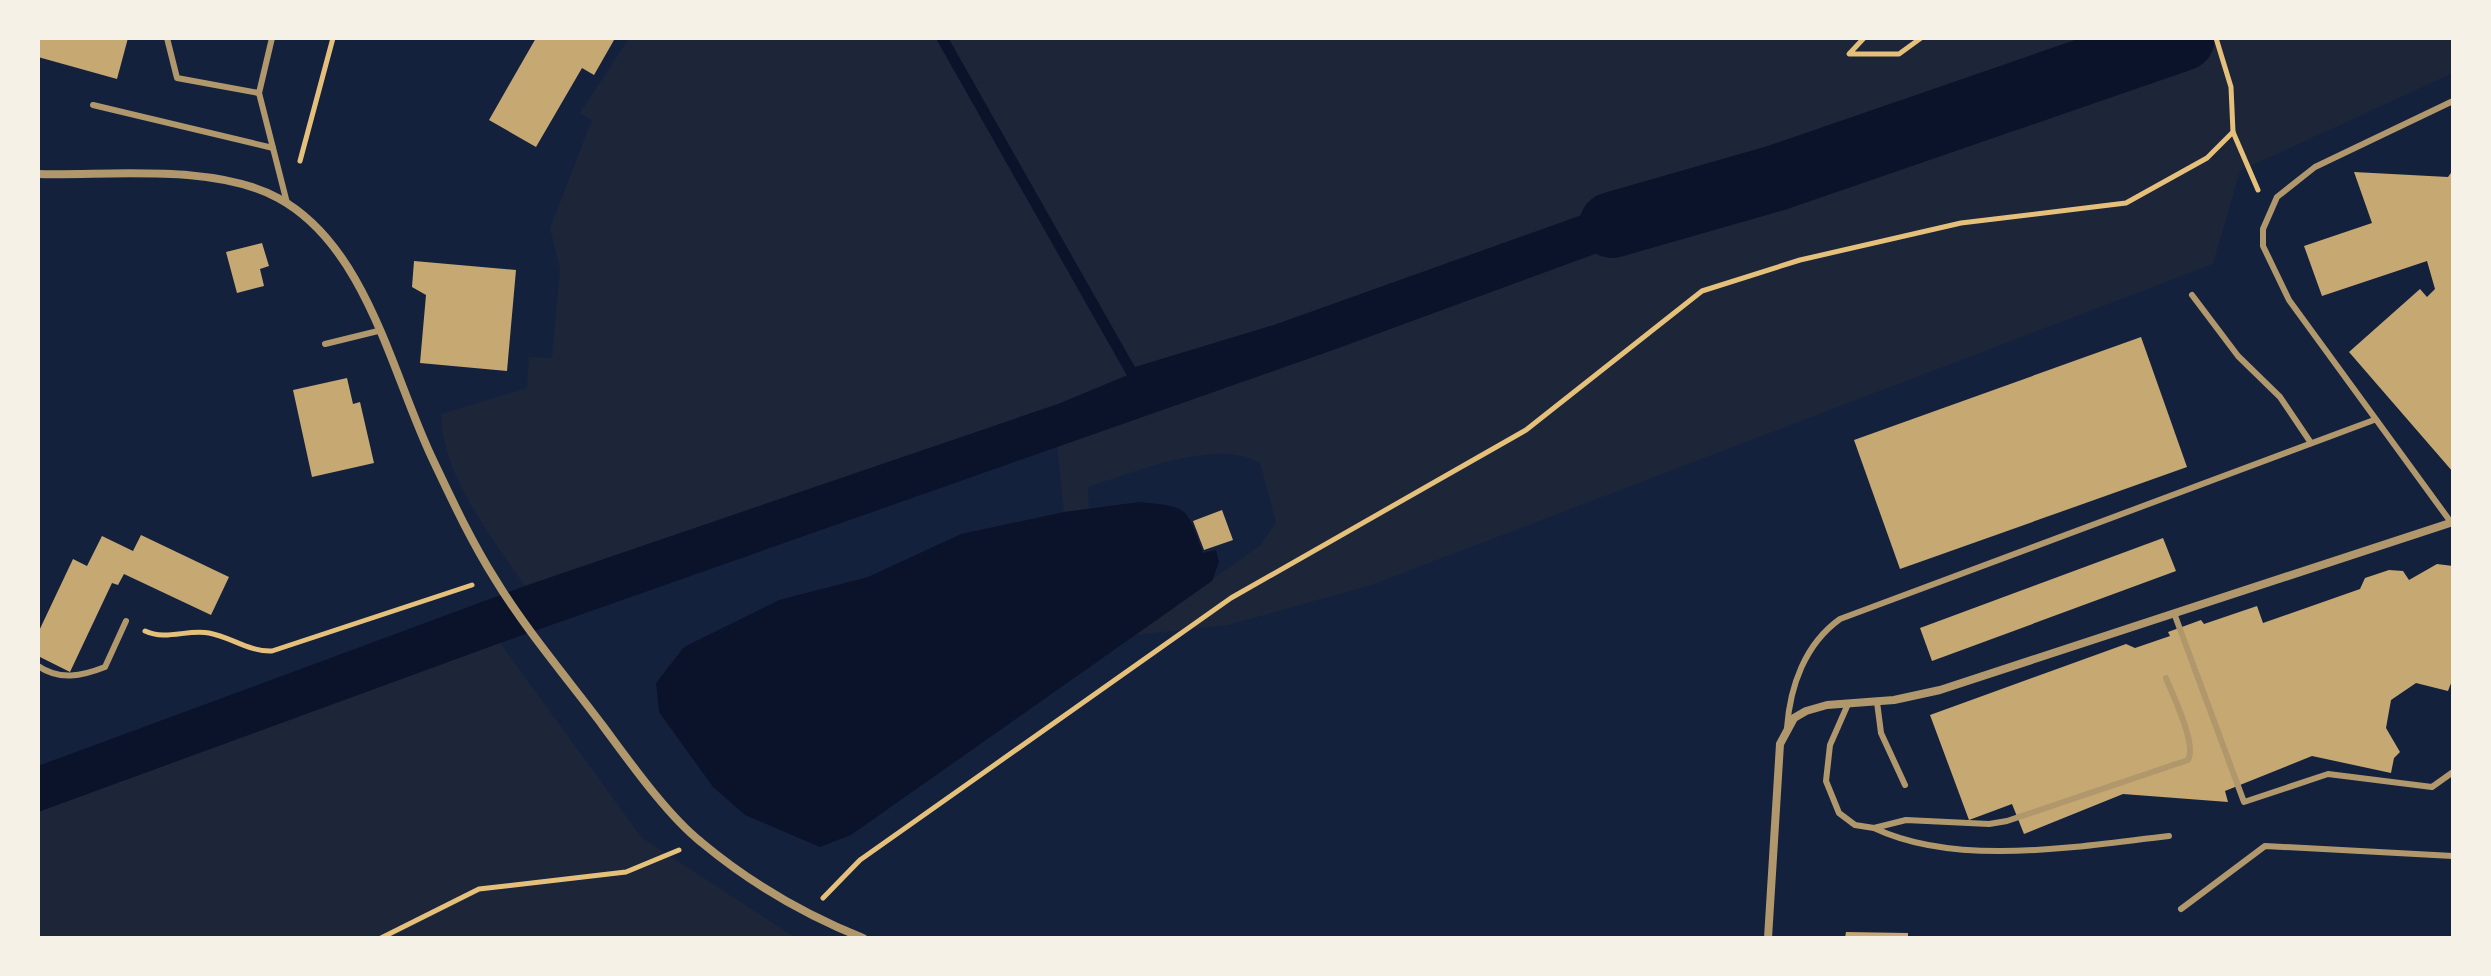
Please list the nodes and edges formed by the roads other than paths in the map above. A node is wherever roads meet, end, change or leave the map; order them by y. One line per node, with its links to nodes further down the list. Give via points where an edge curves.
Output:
1 (167, 38): 3 (lane, via 177,78)
2 (272, 38): 3 (lane)
3 (259, 93): 6 (lane)
4 (2453, 101): 12 (lane, via 2315,167 2277,197 2263,229 2263,246 2289,300)
5 (93, 105): 6 (lane)
6 (273, 148): 8 (lane)
7 (38, 174): 8 (street, via 221,180)
8 (287, 203): 10 (street, via 336,247)
9 (2192, 295): 13 (lane, via 2238,356 2280,397)
10 (378, 331): 11 (lane); 28 (street, via 431,456 497,582 631,763 699,841 807,915)
11 (325, 344)
12 (2374, 420): 13 (lane); 14 (lane)
13 (2311, 443): 21 (lane, via 1840,619 1806,657 1789,702)
14 (2451, 522): 15 (street)
15 (2174, 612): 19 (street, via 1940,690); 22 (lane, via 2244,802 2328,774 2432,787)
16 (126, 621): 17 (lane, via 105,667 66,676)
17 (38, 666)
18 (2166, 678): 24 (lane, via 2190,742 2188,760 2007,821 1906,820)
19 (1877, 702): 20 (street); 23 (lane, via 1881,733)
20 (1848, 704): 21 (street, via 1806,711); 24 (lane, via 1830,745 1826,781 1839,813 1855,825)
21 (1787, 728): 29 (street, via 1776,777)
22 (2453, 772)
23 (1905, 785)
24 (1874, 828): 25 (lane, via 1905,843 2025,852)
25 (2169, 836)
26 (2453, 856): 27 (lane, via 2265,846)
27 (2181, 909)
28 (863, 938)
29 (1768, 938)

